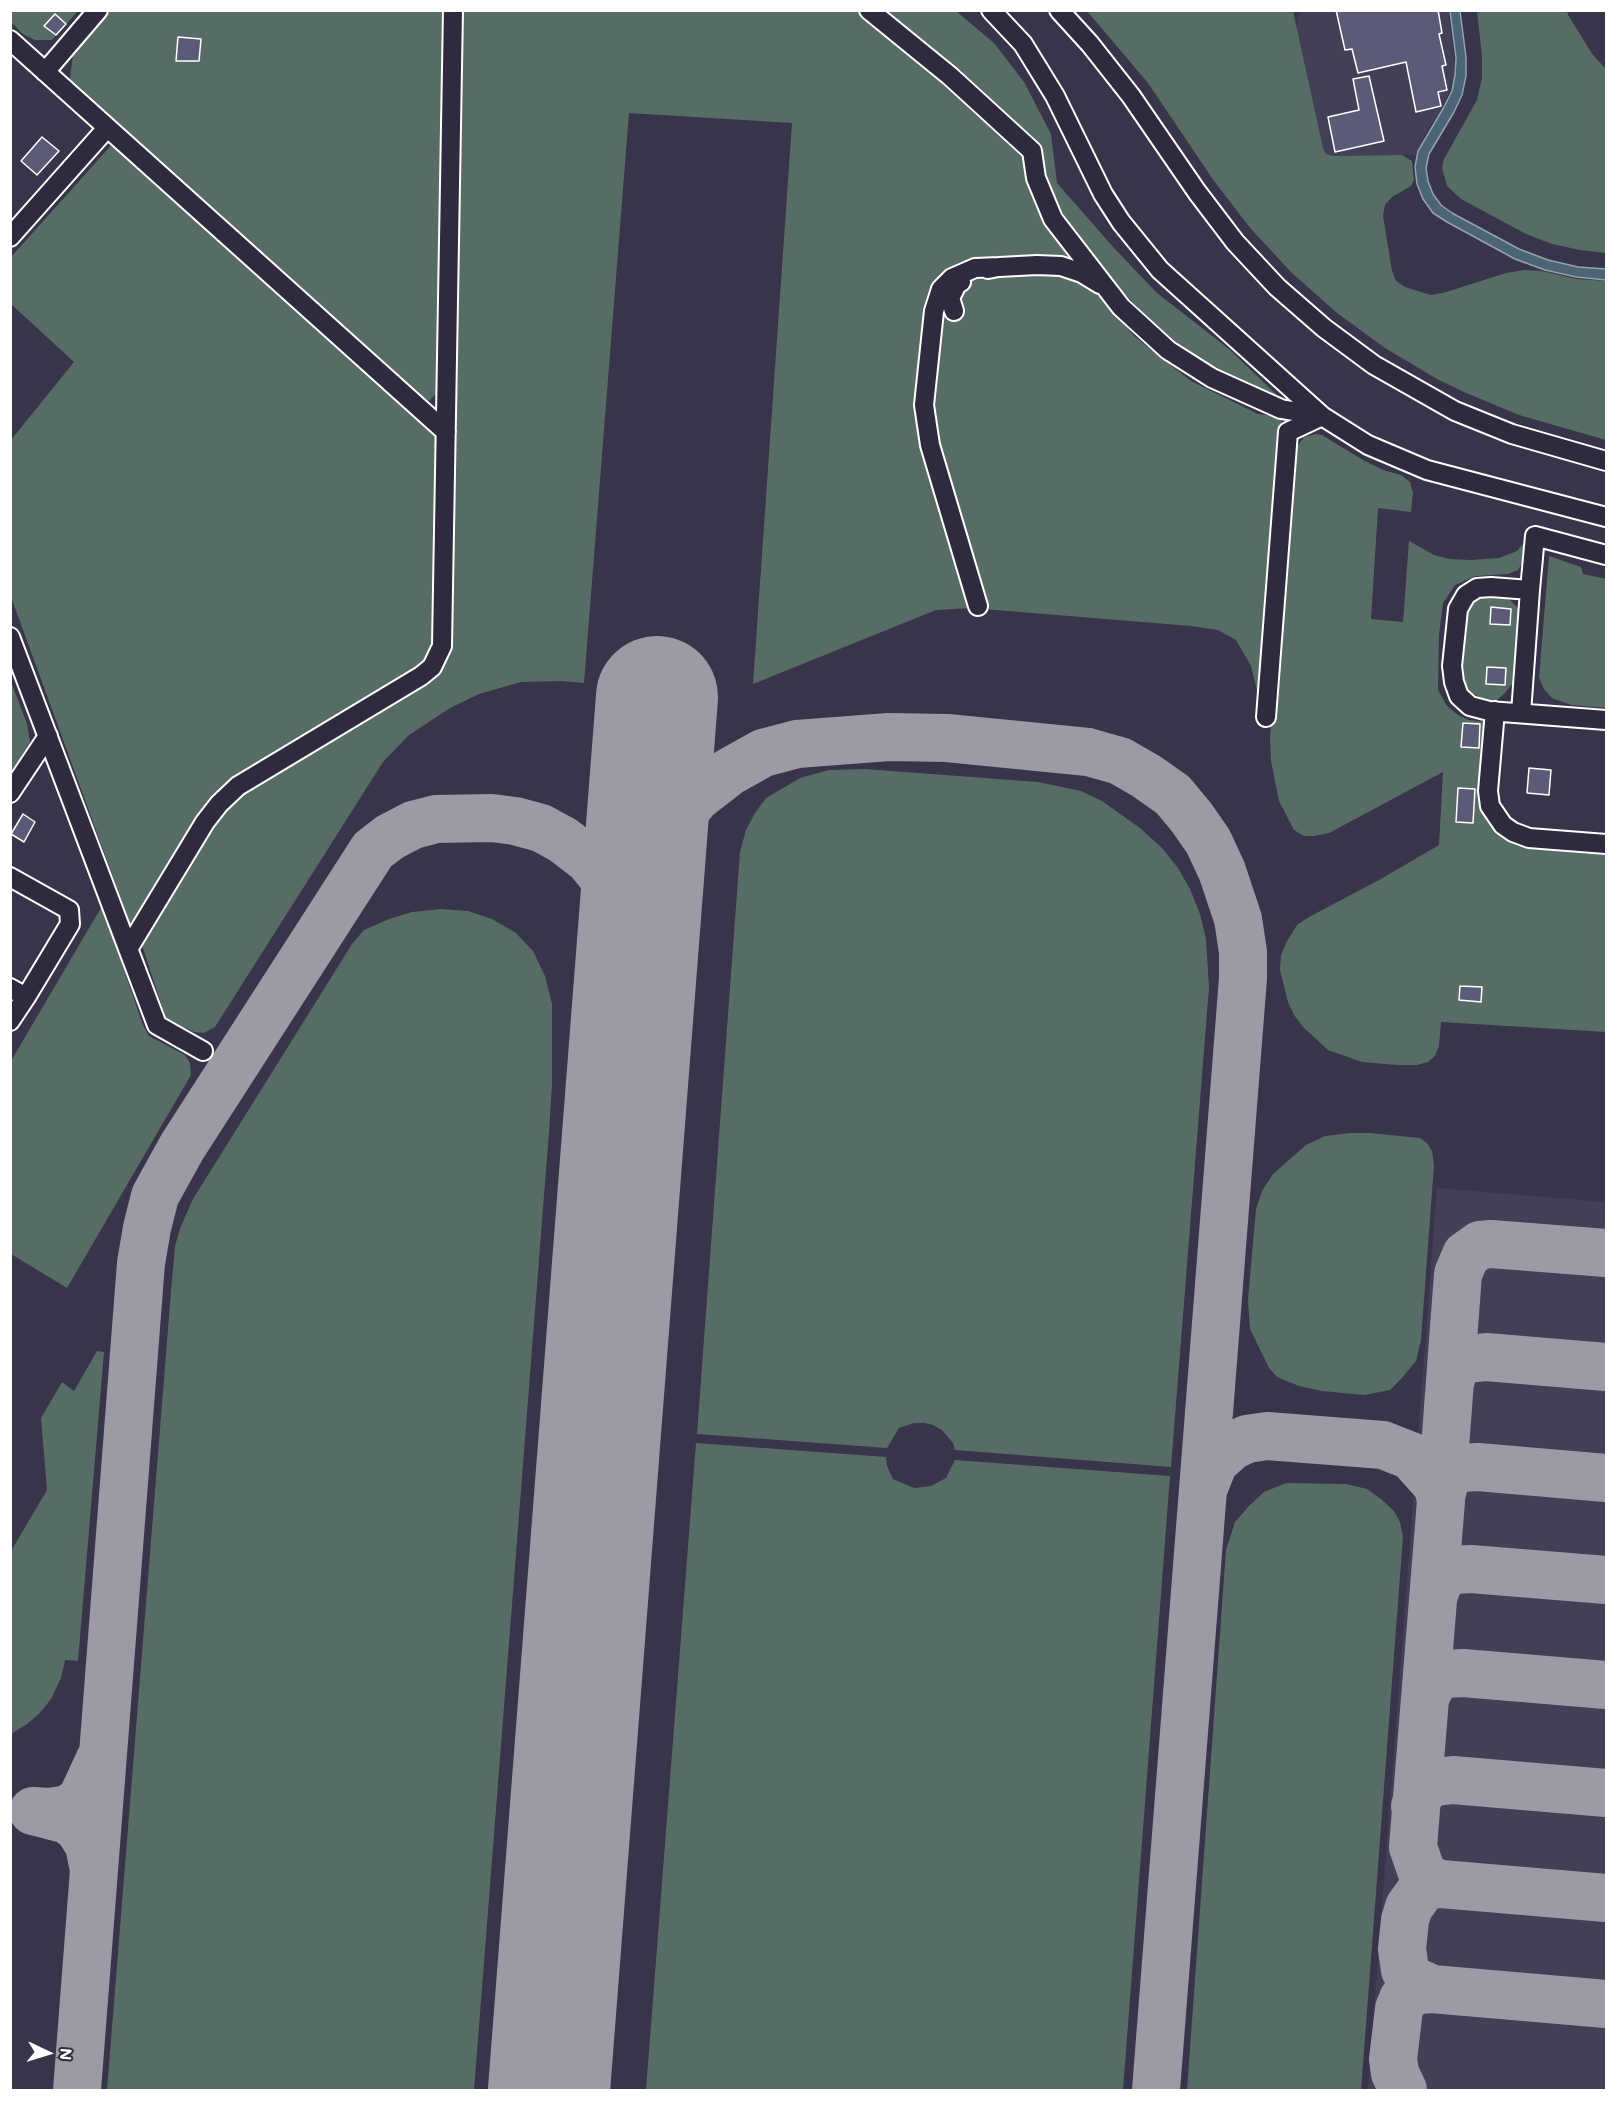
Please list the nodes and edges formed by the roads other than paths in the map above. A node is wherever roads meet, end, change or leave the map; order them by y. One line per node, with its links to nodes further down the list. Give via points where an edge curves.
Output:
1 (98, 10): 7 (street)
2 (453, 10): 14 (street)
3 (869, 10): 11 (street, via 950,76 1032,151 1036,178 1053,219)
4 (991, 10): 13 (street, via 1023,44 1055,96 1103,194 1160,270)
5 (1059, 10): 15 (street, via 1131,96 1235,242 1277,287 1324,328 1374,365 1455,411 1512,434)
6 (10, 40): 7 (street)
7 (45, 72): 8 (street)
8 (107, 128): 9 (street); 14 (street)
9 (10, 237)
10 (999, 267): 11 (street, via 1061,266 1082,273); 12 (street, via 972,274 957,284 950,298); 19 (street, via 975,268 952,278 941,289 934,311 924,405 930,445)
11 (1109, 290): 13 (street, via 1168,350 1212,378 1281,409)
12 (954, 311)
13 (1322, 416): 16 (street, via 1368,445 1427,470); 23 (street, via 1288,432)
14 (446, 432): 29 (street, via 442,646 432,667 238,786 205,822)
15 (1606, 461)
16 (1606, 518)
17 (1606, 555): 18 (street, via 1535,536)
18 (1530, 590): 21 (street, via 1477,588 1466,595 1458,609 1452,666 1459,696 1470,706); 22 (street)
19 (978, 606)
20 (10, 637): 25 (street)
21 (1495, 711): 22 (street); 27 (street, via 1488,790 1490,806 1499,820 1513,832 1529,838)
22 (1521, 713): 24 (street)
23 (1266, 717)
24 (1606, 720)
25 (48, 736): 26 (street); 29 (street)
26 (10, 793)
27 (1606, 844)
28 (10, 877): 30 (street, via 69,910 70,924)
29 (128, 949): 32 (street, via 157,1025)
30 (18, 993): 31 (street)
31 (10, 1021)
32 (203, 1051)

